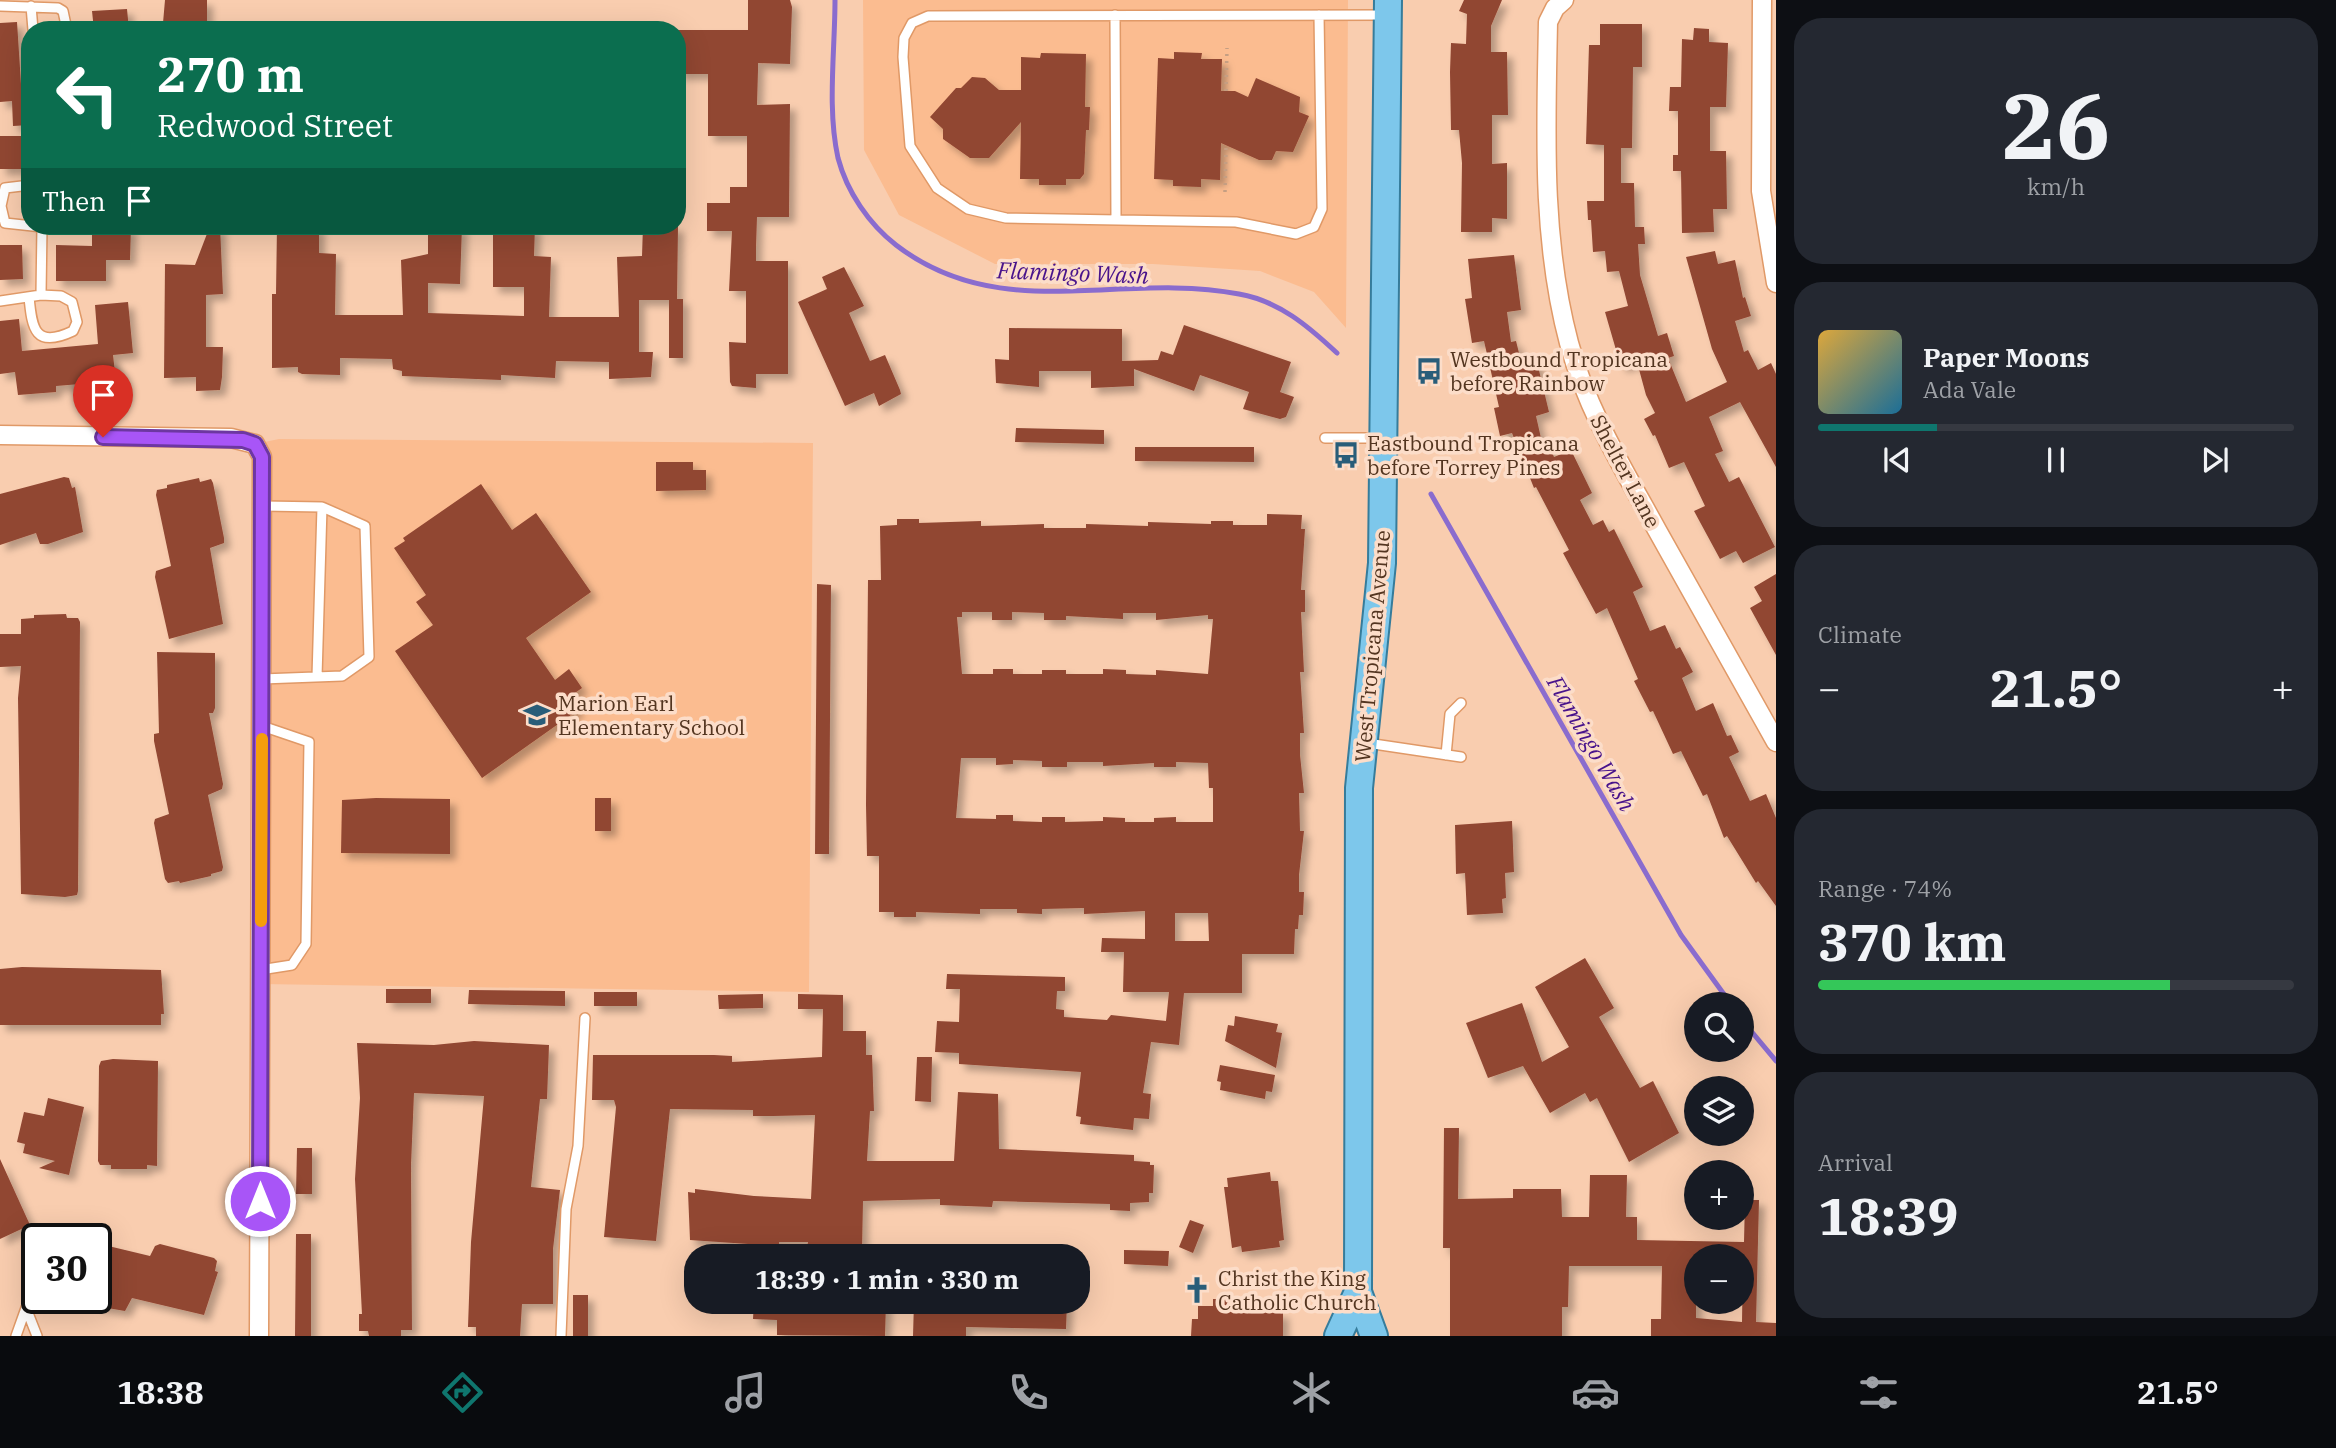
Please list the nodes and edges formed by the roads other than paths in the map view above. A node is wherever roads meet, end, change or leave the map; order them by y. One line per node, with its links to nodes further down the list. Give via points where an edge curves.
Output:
1 (1762, 0): 14 (street, via 1761,191)
2 (5, 4): 4 (lane)
3 (1559, 4): 28 (street, Shelter Lane, via 1548,22 1546,168 1550,238 1570,345 1614,453)
4 (31, 6): 8 (lane); 9 (lane, via 63,11)
5 (1387, 8): 7 (lane); 20 (main road, West Tropicana Avenue)
6 (1115, 15): 7 (lane); 11 (lane); 11 (lane, via 928,16 912,23 904,38 903,57 911,146 937,188 968,209 1006,218)
7 (1319, 15): 11 (lane, via 1322,209 1314,227 1296,234 1236,222)
8 (32, 21)
9 (65, 21)
10 (21, 186): 12 (lane, via 5,188 1,195 2,218 10,225)
11 (1116, 220)
12 (21, 225)
13 (42, 235): 15 (lane)
14 (1776, 283)
15 (41, 295): 16 (lane); 16 (lane, via 72,302 77,322 73,331 48,337 36,334)
16 (29, 297): 17 (lane)
17 (0, 301)
18 (0, 435): 21 (street, via 231,438 255,444 262,457)
19 (1325, 438): 20 (lane)
20 (1385, 438): 27 (main road, West Tropicana Avenue, via 1382,564)
21 (263, 506): 22 (lane); 24 (street)
22 (322, 507): 23 (lane); 23 (lane, via 365,526 369,657 342,676)
23 (317, 677): 24 (lane)
24 (262, 679): 26 (street)
25 (1461, 703): 29 (lane, via 1450,714)
26 (262, 726): 31 (street); 31 (lane, via 309,741 306,944 292,965)
27 (1362, 742): 29 (lane); 33 (main road, West Tropicana Avenue)
28 (1776, 742)
29 (1446, 755): 30 (lane)
30 (1461, 757)
31 (260, 970): 36 (street)
32 (585, 1018): 37 (lane, via 578,1146 566,1209)
33 (1358, 1292): 38 (main road, West Tropicana Avenue); 39 (main road, West Tropicana Avenue)
34 (16, 1336): 35 (lane, via 26,1308)
35 (37, 1336)
36 (259, 1336)
37 (561, 1336)
38 (1338, 1336)
39 (1374, 1336)

